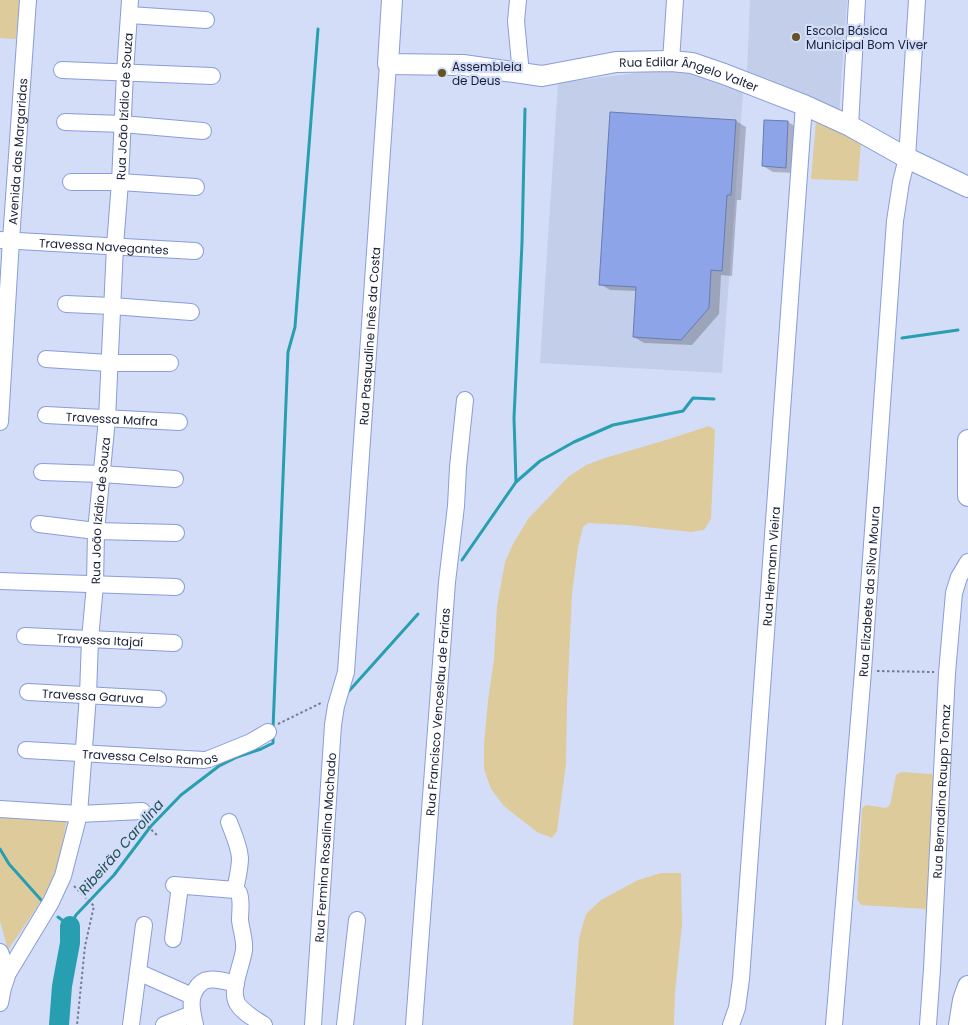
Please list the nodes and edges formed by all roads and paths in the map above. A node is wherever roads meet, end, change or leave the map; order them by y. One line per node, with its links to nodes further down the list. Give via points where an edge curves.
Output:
1 (28, 0): 25 (street, Avenida das Margaridas)
2 (392, 0): 10 (main road, Rua Pasqualine Inês da Costa)
3 (518, 0): 13 (street, via 516,21)
4 (675, 0): 9 (street)
5 (857, 0): 18 (street)
6 (916, 0): 20 (street, Rua Elizabete da Silva Moura)
7 (129, 7): 8 (street); 12 (street, Rua João Izídio de Souza)
8 (206, 20)
9 (671, 61): 13 (main road, Rua Edilar Ângelo Valter, via 616,62 542,76); 15 (main road, Rua Edilar Ângelo Valter, via 702,66)
10 (388, 64): 13 (main road, Rua Edilar Ângelo Valter, via 463,65); 57 (street, Rua Pasqualine Inês da Costa)
11 (62, 70): 12 (street)
12 (125, 72): 14 (street); 17 (street, Rua João Izídio de Souza)
13 (521, 74)
14 (212, 76)
15 (804, 105): 18 (main road, Rua Edilar Ângelo Valter); 92 (street, Rua Hermann Vieira, via 741,979)
16 (65, 122): 17 (street)
17 (122, 124): 19 (street); 22 (street, Rua João Izídio de Souza)
18 (850, 126): 20 (main road, Rua Edilar Ângelo Valter)
19 (203, 132)
20 (907, 158): 24 (main road, Rua Edilar Ângelo Valter); 56 (street, Rua Elizabete da Silva Moura, via 895,221)
21 (71, 182): 22 (street)
22 (120, 182): 23 (street); 26 (street, Rua João Izídio de Souza)
23 (196, 187)
24 (968, 187)
25 (6, 240): 26 (street, Travessa Navegantes); 30 (street, Avenida das Margaridas)
26 (115, 246): 27 (street, Travessa Navegantes); 29 (street, Rua João Izídio de Souza)
27 (195, 251)
28 (66, 304): 29 (street)
29 (112, 306): 31 (street); 33 (street, Rua João Izídio de Souza)
30 (3, 310): 35 (street, Avenida das Margaridas)
31 (191, 312)
32 (46, 359): 33 (street)
33 (109, 363): 34 (street); 38 (street, Rua João Izídio de Souza)
34 (170, 363)
35 (1, 377): 39 (street, Avenida das Margaridas)
36 (465, 400): 91 (street, Rua Francisco Venceslau de Farias, via 447,582)
37 (46, 415): 38 (street, Travessa Mafra)
38 (107, 418): 40 (street, Travessa Mafra); 43 (street, Rua João Izídio de Souza)
39 (0, 422)
40 (179, 422)
41 (968, 440): 45 (main road)
42 (42, 472): 43 (street)
43 (101, 474): 44 (street); 47 (street, Rua João Izídio de Souza)
44 (176, 479)
45 (968, 496)
46 (40, 524): 47 (street)
47 (96, 531): 48 (street); 51 (street, Rua João Izídio de Souza)
48 (176, 533)
49 (968, 562): 58 (street, Rua Bernadina Raupp Tomaz, via 954,593)
50 (0, 581): 51 (street)
51 (95, 585): 52 (street); 54 (street, Rua João Izídio de Souza)
52 (176, 588)
53 (25, 636): 54 (street, Travessa Itajaí)
54 (90, 639): 55 (street, Travessa Itajaí); 60 (street, Rua João Izídio de Souza)
55 (174, 643)
56 (863, 671): 58 (path); 93 (street, Rua Elizabete da Silva Moura)
57 (346, 672): 61 (street, Rua Fermina Rosalina Machado)
58 (947, 673): 94 (street, Rua Bernadina Raupp Tomaz)
59 (28, 692): 60 (street, Travessa Garuva)
60 (88, 694): 62 (street, Travessa Garuva); 65 (street, Rua João Izídio de Souza)
61 (338, 694): 63 (path); 89 (street, Rua Fermina Rosalina Machado, via 333,725)
62 (158, 699)
63 (274, 727): 65 (street, Travessa Celso Ramos, via 251,742 204,760)
64 (26, 750): 65 (street, Travessa Celso Ramos)
65 (84, 753): 67 (street, Rua João Izídio de Souza)
66 (0, 808): 67 (street)
67 (79, 814): 68 (street); 78 (street, Rua João Izídio de Souza, via 63,876)
68 (139, 815): 70 (path)
69 (229, 822): 71 (street, via 240,859)
70 (158, 836)
71 (234, 890): 75 (street, via 177,885); 79 (street, via 241,899 244,943)
72 (81, 892): 85 (path, via 94,906 84,946)
73 (357, 920): 90 (street)
74 (144, 925): 77 (street)
75 (174, 939)
76 (0, 952): 78 (street)
77 (138, 972): 81 (street); 86 (street)
78 (8, 973): 82 (street, Rua João Izídio de Souza)
79 (236, 984): 81 (street, via 204,981); 88 (street, via 236,1001)
80 (968, 986): 95 (main road)
81 (192, 996): 83 (street)
82 (0, 1003)
83 (193, 1019): 87 (street)
84 (968, 1022): 96 (street)
85 (77, 1025)
86 (131, 1025)
87 (164, 1025)
88 (263, 1025)
89 (312, 1025)
90 (345, 1025)
91 (414, 1025)
92 (731, 1025)
93 (834, 1025)
94 (928, 1025)
95 (959, 1025)
96 (964, 1025)

